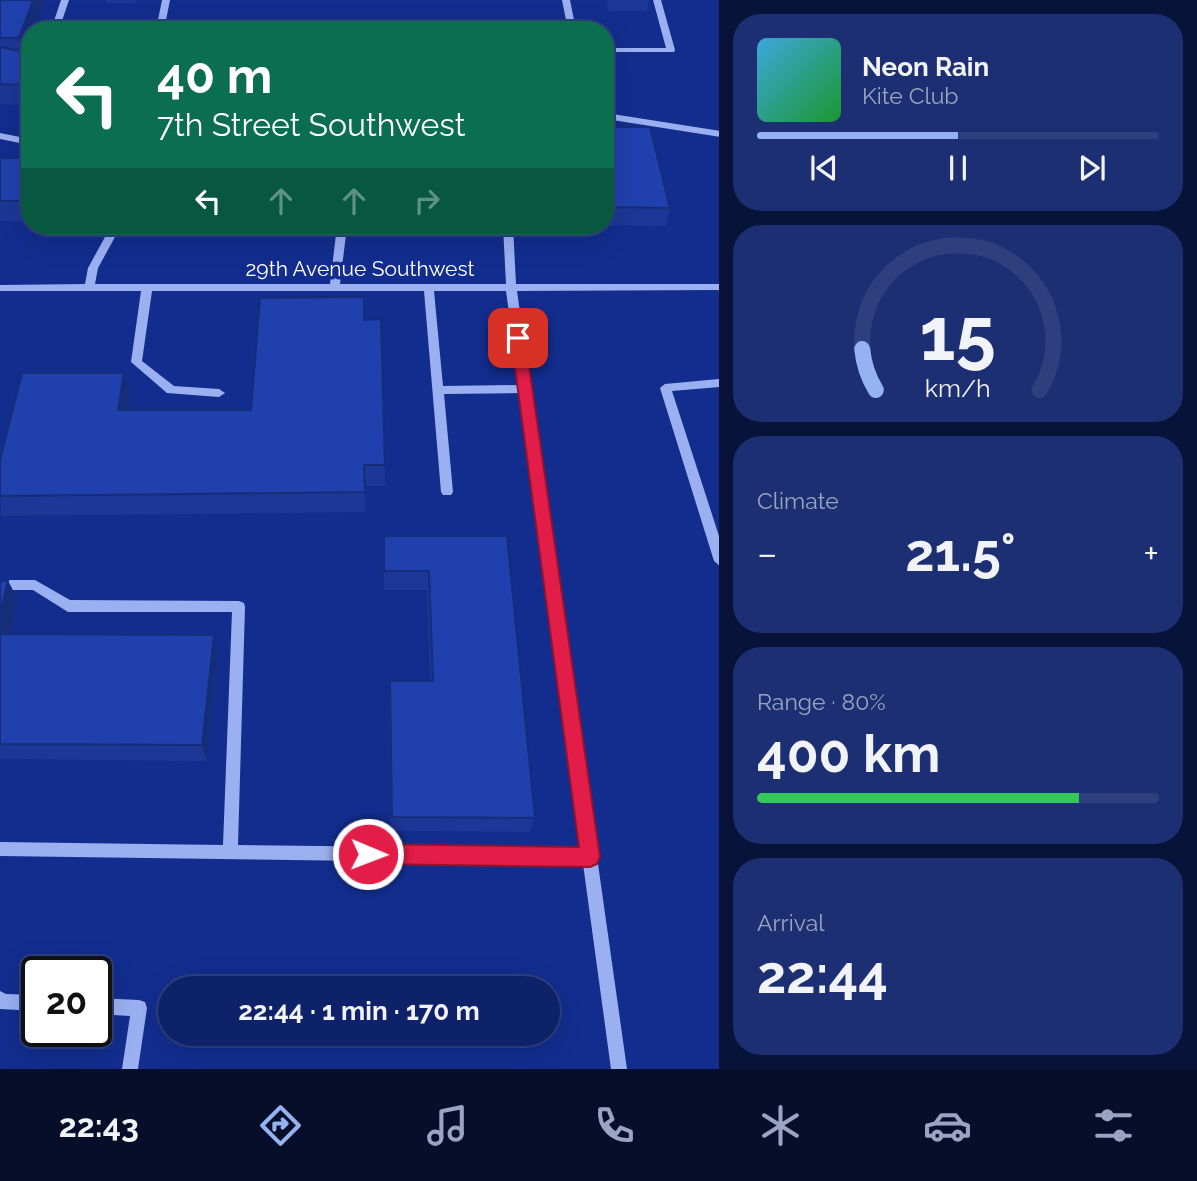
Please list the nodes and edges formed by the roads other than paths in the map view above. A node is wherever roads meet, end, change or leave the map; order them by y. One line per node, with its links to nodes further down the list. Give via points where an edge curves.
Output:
1 (65, 0): 5 (street)
2 (166, 0): 6 (street)
3 (566, 0): 7 (street)
4 (657, 0): 8 (street, via 671,50)
5 (58, 21)
6 (162, 21)
7 (570, 21)
8 (614, 50)
9 (614, 117): 10 (street)
10 (719, 134)
11 (0, 135): 12 (street)
12 (21, 140)
13 (111, 235): 20 (street, via 93,268)
14 (341, 235): 22 (street)
15 (508, 235): 17 (street)
16 (429, 287): 17 (street, 29th Avenue Southwest); 22 (street, 29th Avenue Southwest); 25 (street)
17 (511, 287): 18 (street, 29th Avenue Southwest); 24 (street)
18 (719, 287)
19 (0, 288): 20 (street, 29th Avenue Southwest)
20 (89, 288): 21 (street, 29th Avenue Southwest)
21 (147, 288): 22 (street, 29th Avenue Southwest); 26 (street, via 136,362 171,390)
22 (335, 288)
23 (719, 383): 28 (street, via 665,388)
24 (525, 389): 25 (lane); 32 (street)
25 (438, 390): 27 (street)
26 (219, 393)
27 (447, 492)
28 (719, 561)
29 (0, 585): 31 (street, via 35,584 68,606 239,607)
30 (0, 849): 31 (street)
31 (230, 852): 32 (street)
32 (590, 857): 37 (street)
33 (0, 999): 34 (street)
34 (21, 1003)
35 (112, 1007): 36 (street, via 139,1008)
36 (130, 1069)
37 (619, 1069)

